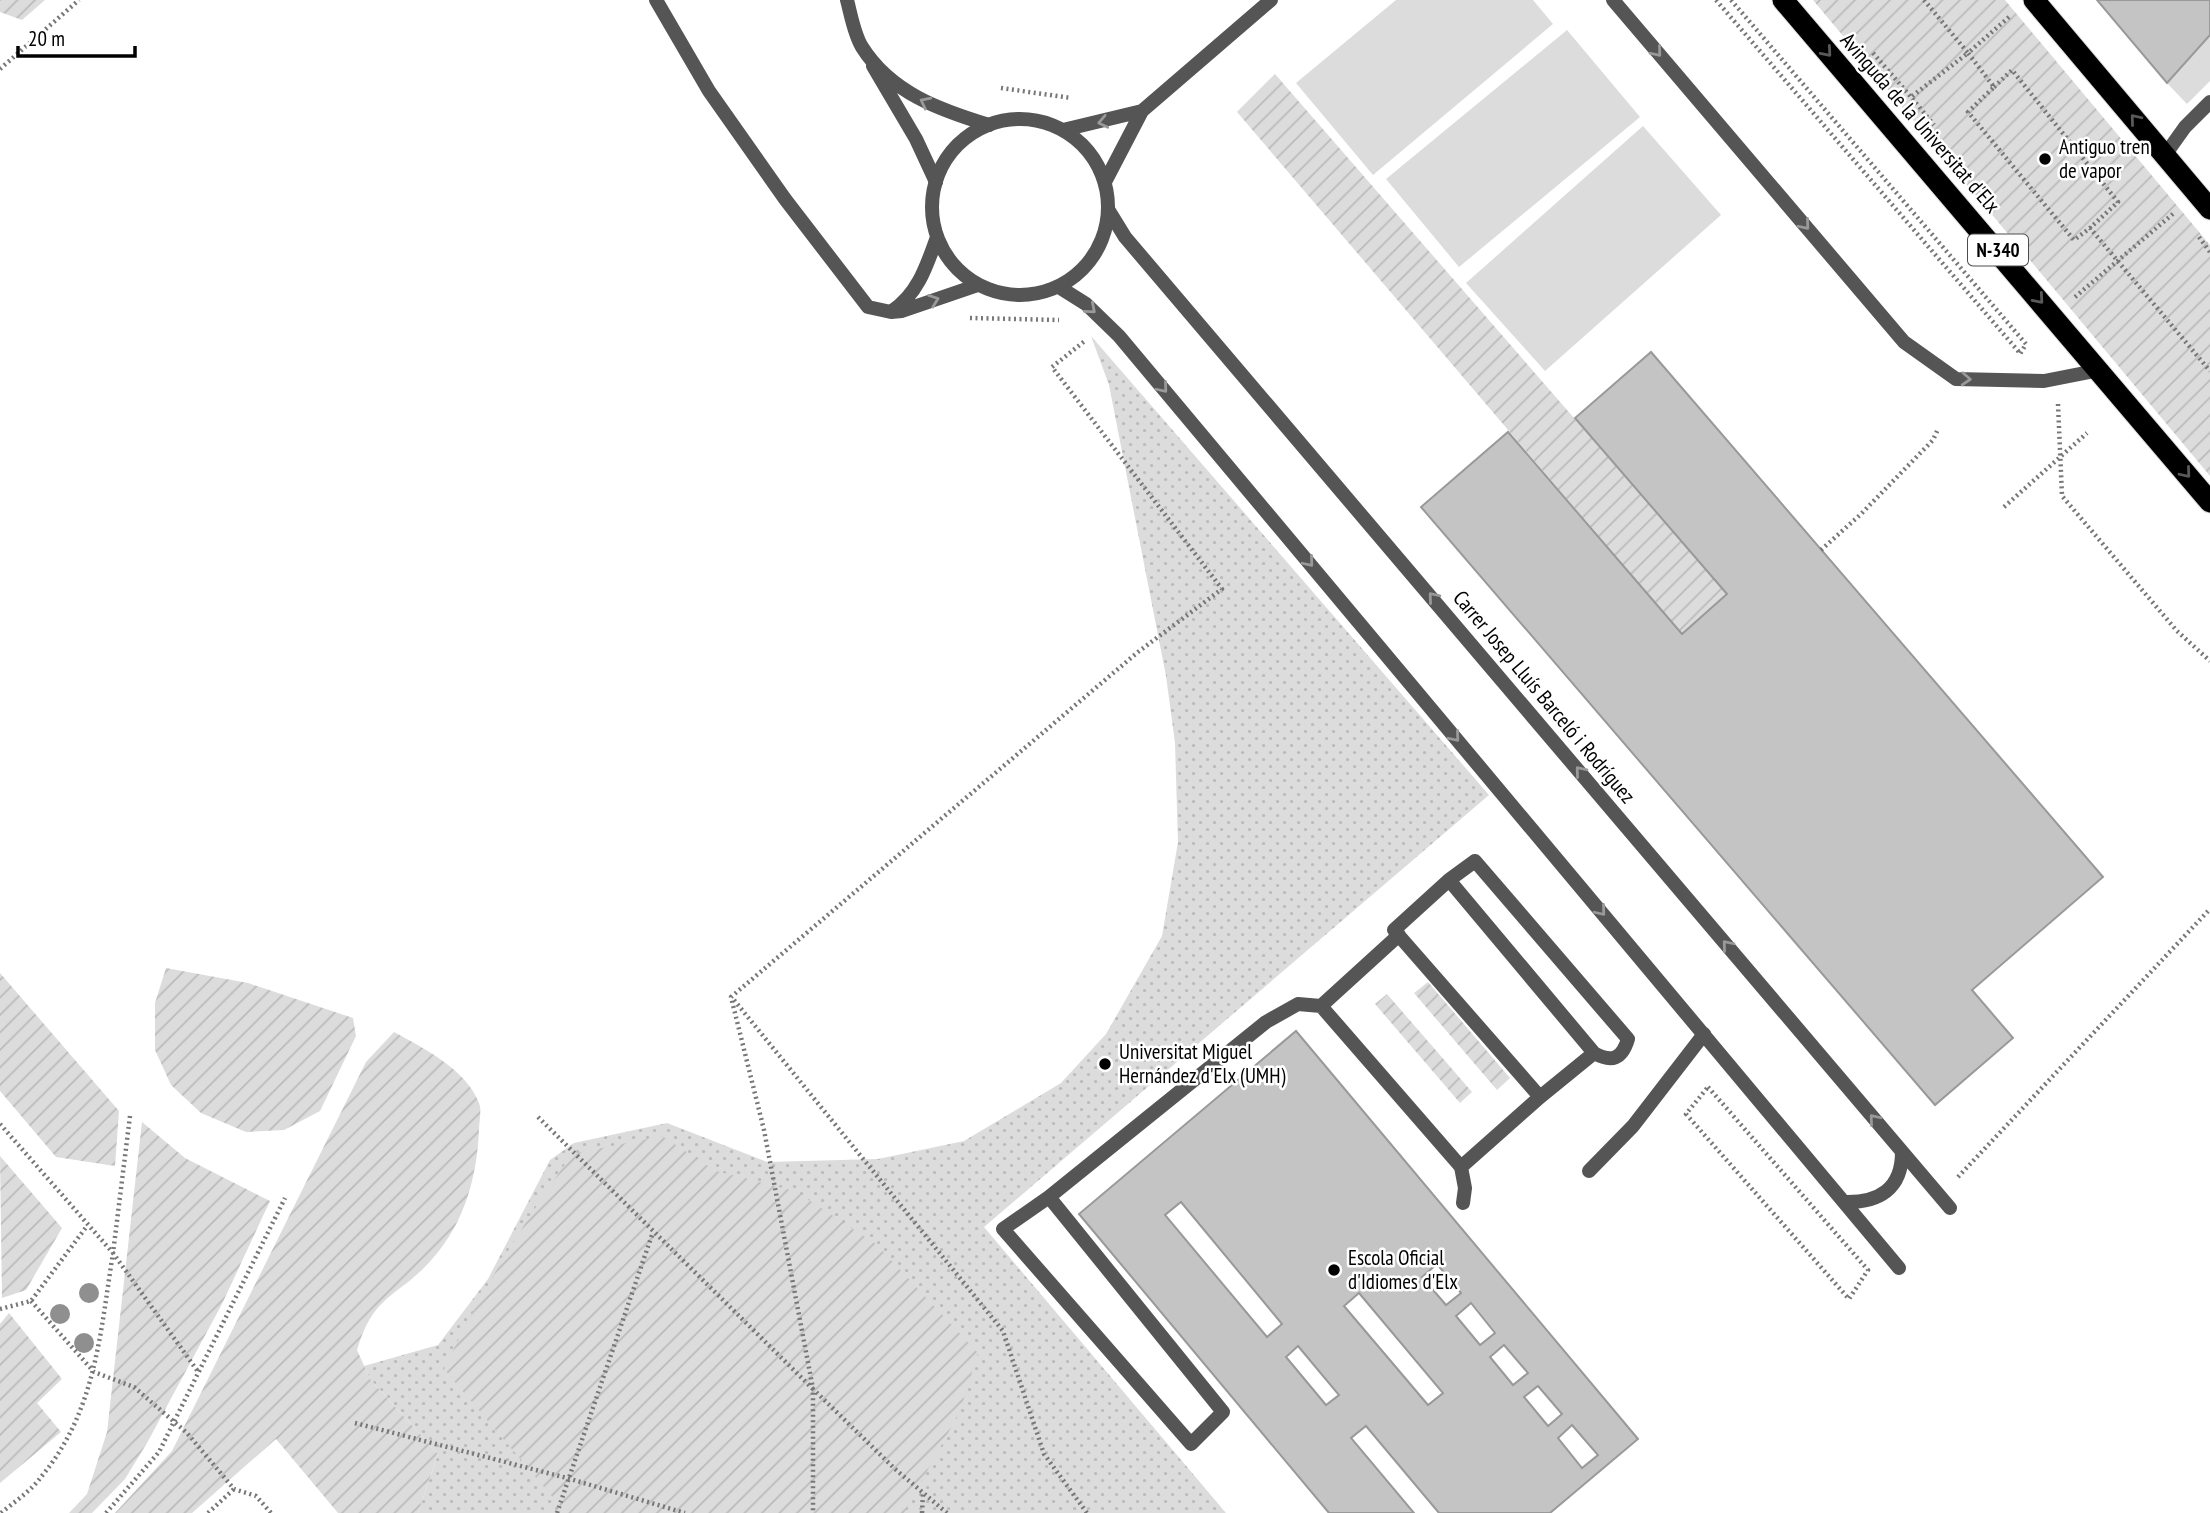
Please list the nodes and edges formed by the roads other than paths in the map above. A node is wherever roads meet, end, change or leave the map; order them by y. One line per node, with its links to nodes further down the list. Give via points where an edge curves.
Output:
1 (656, 0): 20 (street, via 709,91 786,199 868,307)
2 (847, 0): 7 (street)
3 (1271, 0): 9 (street)
4 (1613, 0): 21 (street, one-way to 21, via 1904,342 1955,379 2041,381)
5 (1783, 0): 21 (highway, Avinguda de la Universitat d'Elx / N-340, one-way to 21)
6 (2034, 0): 12 (highway, one-way to 6)
7 (862, 46): 10 (street, one-way to 7, via 910,94); 13 (street)
8 (2210, 102): 12 (street)
9 (1142, 111): 11 (street, one-way to 11); 14 (street)
10 (989, 125): 11 (street, Carrer Josep Lluís Barceló i Rodríguez, via 1025,118); 13 (street, Carrer Josep Lluís Barceló i Rodríguez, via 953,149)
11 (1063, 130): 14 (street, Carrer Josep Lluís Barceló i Rodríguez, via 1093,156)
12 (2165, 155): 15 (highway)
13 (936, 182): 17 (street, Carrer Josep Lluís Barceló i Rodríguez, via 932,210)
14 (1105, 182): 16 (street, Carrer Josep Lluís Barceló i Rodríguez)
15 (2210, 209)
16 (1109, 211): 19 (street, Carrer Josep Lluís Barceló i Rodríguez, via 1103,239 1089,264); 29 (street, Carrer Josep Lluís Barceló i Rodríguez, one-way to 16, via 1125,237)
17 (937, 237): 18 (street, Carrer Josep Lluís Barceló i Rodríguez, via 959,272); 20 (street, via 926,270)
18 (978, 285): 19 (street, Carrer Josep Lluís Barceló i Rodríguez, via 1011,296); 20 (street, one-way to 18)
19 (1059, 287): 26 (street, one-way to 26, via 1086,304 1119,335)
20 (891, 312)
21 (2100, 370): 22 (highway, Avinguda de la Universitat d'Elx / N-340, one-way to 22)
22 (2210, 502)
23 (1449, 880): 24 (street, via 1394,930); 27 (street); 27 (street, via 1475,861 1628,1039 1624,1053 1616,1058)
24 (1399, 935): 25 (street); 28 (street)
25 (1321, 1006): 30 (street); 32 (street, via 1298,1004 1266,1022)
26 (1704, 1034): 31 (street, via 1633,1126); 33 (street)
27 (1594, 1053): 28 (street)
28 (1540, 1097): 30 (street)
29 (1902, 1152): 33 (street, via 1900,1178 1890,1191 1860,1203); 35 (street, Carrer Josep Lluís Barceló i Rodríguez)
30 (1461, 1167): 34 (street)
31 (1589, 1171)
32 (1049, 1197): 32 (street, via 1223,1412 1191,1444 1003,1228)
33 (1844, 1202): 36 (street)
34 (1463, 1203)
35 (1950, 1208)
36 (1899, 1268)

